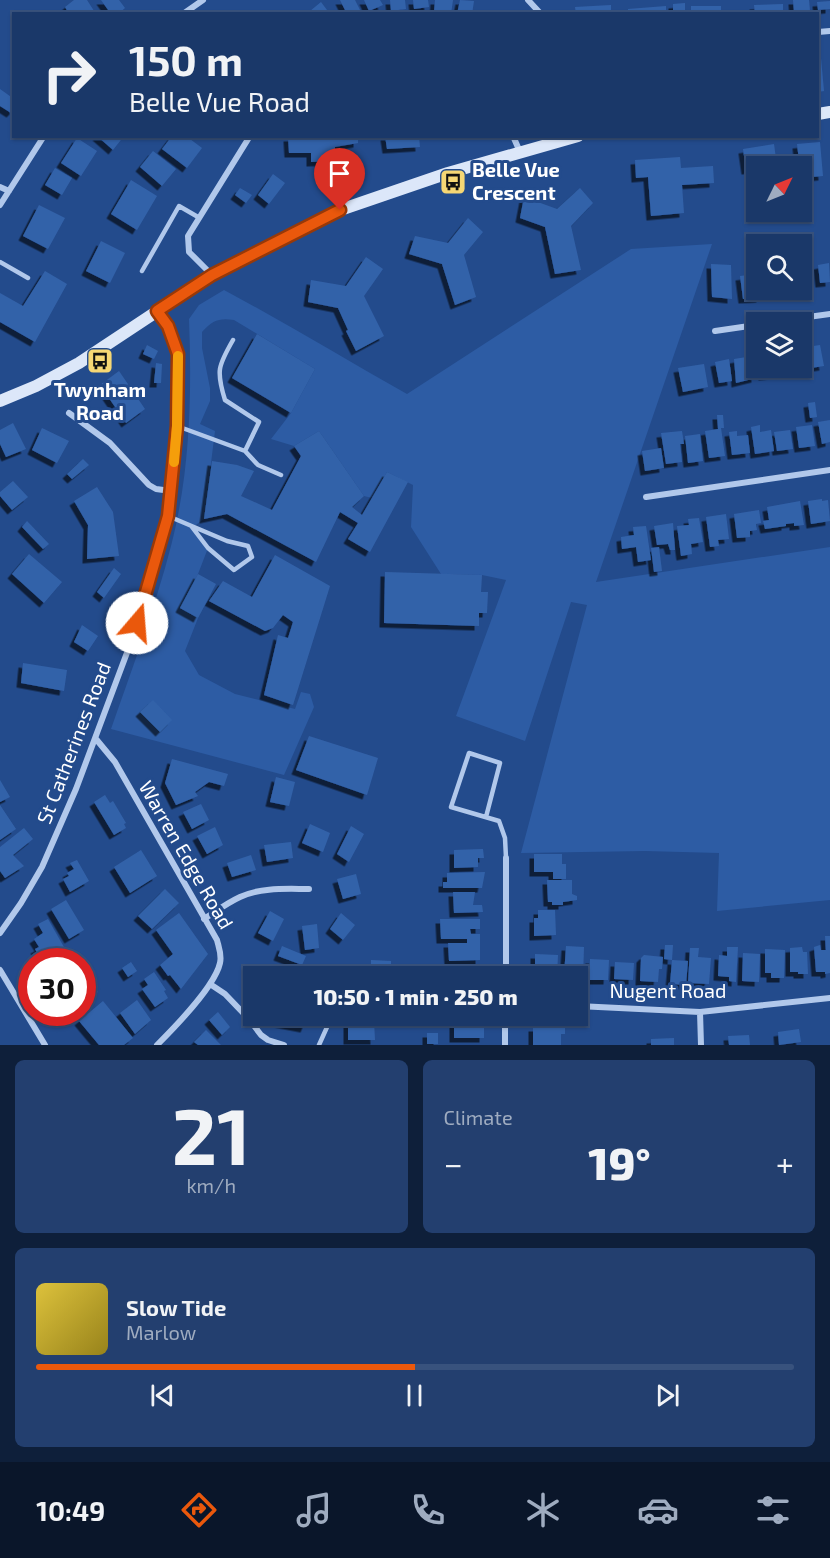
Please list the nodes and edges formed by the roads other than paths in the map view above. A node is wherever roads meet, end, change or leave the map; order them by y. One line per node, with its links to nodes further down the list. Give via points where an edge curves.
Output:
1 (203, 0): 3 (street)
2 (528, 0): 4 (street)
3 (186, 12)
4 (540, 12)
5 (43, 138): 11 (street)
6 (249, 138): 13 (street)
7 (514, 138): 9 (street)
8 (571, 138): 9 (main road)
9 (520, 153): 16 (main road, via 340,210)
10 (0, 187): 11 (street)
11 (9, 191): 12 (street)
12 (0, 205)
13 (198, 217): 15 (lane, via 179,206); 16 (street, via 188,236 189,252)
14 (0, 262): 17 (lane)
15 (142, 271)
16 (212, 275): 18 (main road)
17 (28, 278)
18 (157, 311): 24 (main road, via 80,363); 26 (street, St Catherines Road, via 168,326 178,354)
19 (830, 314): 20 (street)
20 (812, 316)
21 (746, 326): 22 (street)
22 (715, 331)
23 (233, 340): 27 (lane, via 220,363 220,382 225,400 259,422)
24 (0, 401)
25 (69, 414): 30 (street, via 110,443 149,485)
26 (177, 426): 27 (lane); 30 (street, St Catherines Road)
27 (245, 451): 29 (lane, via 258,465)
28 (830, 470): 31 (street)
29 (281, 475)
30 (171, 491): 32 (street, St Catherines Road)
31 (646, 497)
32 (168, 516): 33 (lane); 34 (street, St Catherines Road, via 134,632)
33 (192, 527): 33 (lane, via 248,546 252,557 234,570 208,548)
34 (96, 739): 38 (street, Warren Edge Road, via 115,762); 39 (street, St Catherines Road, via 42,867)
35 (486, 817): 35 (lane, via 451,807 469,753 500,763); 36 (lane, via 499,821 506,838)
36 (506, 858): 40 (street)
37 (309, 889): 38 (street, via 250,893)
38 (204, 919): 42 (street, Warren Edge Road, via 217,940 221,956)
39 (0, 933)
40 (506, 966)
41 (0, 970): 48 (street)
42 (210, 984): 49 (street, Warren Edge Road); 50 (street, via 241,1010 261,1035)
43 (830, 998): 45 (street, Nugent Road)
44 (588, 1006): 45 (street, Nugent Road)
45 (700, 1012): 53 (street)
46 (328, 1026): 51 (lane)
47 (506, 1026): 52 (street)
48 (45, 1045)
49 (157, 1045)
50 (284, 1045)
51 (319, 1045)
52 (505, 1045)
53 (701, 1045)

